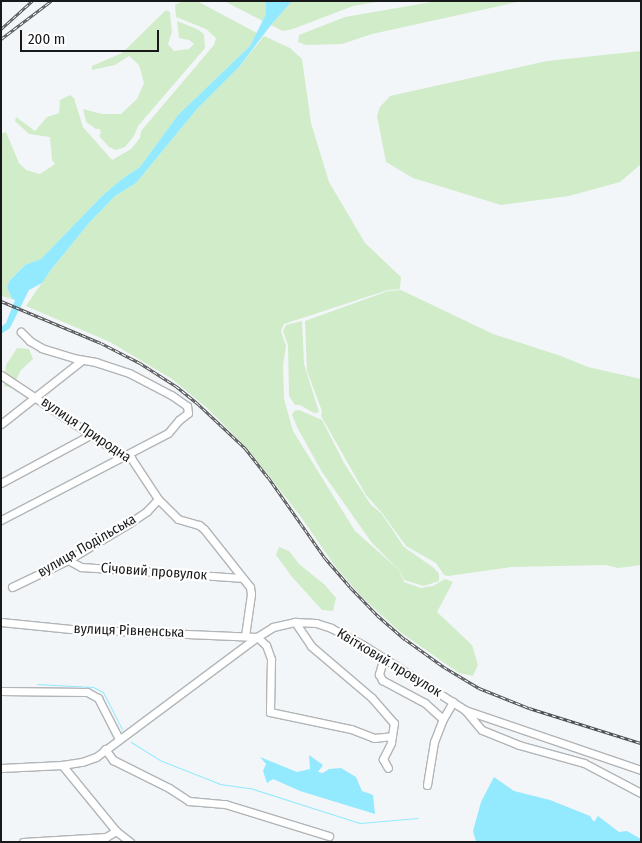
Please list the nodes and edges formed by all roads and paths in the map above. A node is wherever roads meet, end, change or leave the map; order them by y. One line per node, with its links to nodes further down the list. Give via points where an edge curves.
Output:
1 (21, 332): 2 (street, via 42,348)
2 (82, 360): 4 (street); 7 (street, via 122,371 187,406 188,413 168,433)
3 (1, 375): 4 (street, вулиця Природна)
4 (36, 397): 5 (street); 6 (street, вулиця Природна)
5 (1, 424)
6 (92, 434): 7 (street, вулиця Природна); 8 (street)
7 (127, 456): 9 (street, вулиця Природна); 10 (street)
8 (1, 483)
9 (158, 499): 11 (street, вулиця Подільська, via 128,524); 12 (street, вулиця Природна, via 178,519 198,524 204,529)
10 (1, 520)
11 (68, 560): 12 (street, Січовий провулок, via 81,566); 13 (street, вулиця Подільська)
12 (241, 578): 16 (street, вулиця Природна, via 250,587 251,594)
13 (12, 587)
14 (1, 622): 16 (street, вулиця Рівненська, via 118,632)
15 (295, 622): 17 (street, Квітковий провулок, via 273,627); 18 (street, Квітковий провулок, via 331,628); 23 (street, via 311,646 391,718 395,729)
16 (245, 636): 17 (street, вулиця Рівненська)
17 (257, 638): 23 (street, via 266,645 271,659 270,709 273,714 351,729 374,738); 24 (street, Квітковий провулок)
18 (384, 660): 20 (street, Квітковий провулок); 22 (street, via 379,674 382,680 425,703)
19 (1, 691): 24 (street, via 87,692 98,698)
20 (453, 702): 21 (street, Квітковий провулок); 22 (street)
21 (465, 710): 29 (street, Квітковий провулок); 31 (street, via 482,730 519,745 588,765)
22 (443, 718): 30 (street, via 434,742)
23 (392, 736): 28 (street, via 383,759)
24 (119, 739): 25 (street, Квітковий провулок)
25 (105, 749): 26 (street, Квітковий провулок, via 89,760); 33 (street, via 113,760 189,801 225,804)
26 (62, 764): 27 (street, Квітковий провулок); 32 (street)
27 (1, 768)
28 (388, 768)
29 (641, 770)
30 (427, 785)
31 (641, 794)
32 (116, 831): 34 (street, via 106,837); 35 (street)
33 (329, 836)
34 (23, 842)
35 (130, 842)

